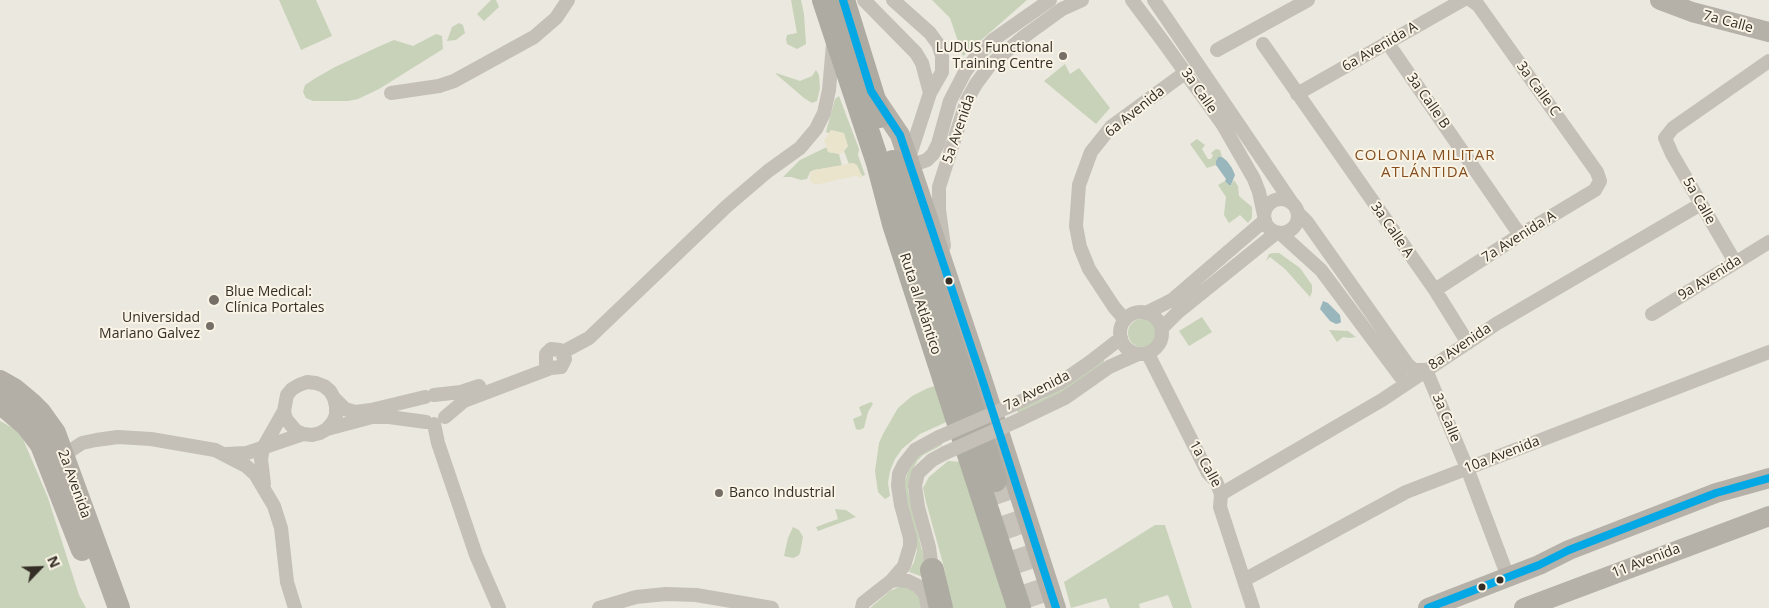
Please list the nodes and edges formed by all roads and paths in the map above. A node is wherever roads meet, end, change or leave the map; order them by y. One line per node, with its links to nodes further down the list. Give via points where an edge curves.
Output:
1 (568, 0): 22 (street, via 556,18 534,37 454,81)
2 (824, 0): 15 (highway, Ruta al Atlántico)
3 (843, 0): 21 (highway, Ruta al Atlántico)
4 (864, 0): 23 (street, via 916,52)
5 (893, 0): 23 (street, via 938,44 942,72)
6 (1050, 0): 26 (street, 5a Avenida, via 993,40 975,58 950,101 933,154 927,160)
7 (1082, 0): 35 (street, 5a Avenida, via 1062,9 990,65 967,100 939,187)
8 (1132, 0): 20 (street, 3a Calle)
9 (1154, 0): 25 (street, 3a Calle)
10 (1308, 0): 18 (street)
11 (1463, 0): 16 (street, 6a Avenida A)
12 (1472, 0): 27 (street, 3a Calle C, via 1597,172)
13 (1660, 0): 14 (main road, 7a Calle)
14 (1769, 32)
15 (834, 33): 45 (street, via 824,112 816,129 800,148 728,206 589,338 563,352 563,365 558,368); 66 (highway, Ruta al Atlántico)
16 (1388, 42): 24 (street, 6a Avenida A); 32 (street, 3a Calle B)
17 (1263, 44): 24 (street, 3a Calle A)
18 (1217, 50)
19 (1769, 60): 28 (street, 5a Calle, via 1673,128 1665,138)
20 (1186, 72): 25 (street, 3a Calle); 39 (street, 6a Avenida, via 1112,127 1091,152 1079,185 1076,226 1080,247 1089,270)
21 (871, 90): 26 (main road, Ruta al Atlántico, via 900,135); 61 (highway, Ruta al Atlántico)
22 (391, 93)
23 (930, 93): 26 (street)
24 (1297, 94): 36 (street, 3a Calle A)
25 (1228, 121): 29 (street, 3a Calle); 30 (street, 3a Calle, via 1254,179)
26 (909, 163): 35 (main road, Ruta al Atlántico)
27 (1600, 181): 32 (street, 7a Avenida A, via 1595,190)
28 (1701, 204): 34 (street, 5a Calle); 42 (street, 8a Avenida)
29 (1295, 208): 30 (street, via 1288,200 1277,200 1268,206); 31 (street, via 1297,224 1289,232); 46 (street, 3a Calle, via 1408,365 1414,370)
30 (1264, 218): 31 (street, via 1270,229); 37 (street, via 1172,300)
31 (1278, 233): 40 (street); 48 (street, via 1321,270)
32 (1520, 234): 36 (street, 7a Avenida A)
33 (1769, 242): 34 (street, 9a Avenida)
34 (1735, 262): 38 (street, 9a Avenida)
35 (948, 279): 80 (main road, Ruta al Atlántico)
36 (1435, 290): 42 (street, 3a Calle A)
37 (1146, 313): 39 (street, via 1134,313); 40 (street, via 1158,320)
38 (1652, 314)
39 (1125, 320): 41 (street)
40 (1162, 328): 44 (street, via 1160,343 1155,350)
41 (1121, 338): 44 (street, via 1130,351); 69 (street, 7a Avenida, bridge, via 1060,382 915,450 899,474 898,486 910,546 904,566)
42 (1468, 342): 46 (street, 8a Avenida)
43 (1769, 352): 59 (street, 10a Avenida)
44 (1143, 354): 63 (street, 1a Calle); 65 (street, 7a Avenida, bridge, via 1109,367 1076,391 1041,410 945,453 918,473 915,486 918,507)
45 (548, 364): 49 (street, via 461,392); 53 (street, via 464,401)
46 (1426, 370): 48 (street, 8a Avenida); 59 (street, 3a Calle)
47 (0, 381): 58 (main road, 2a Avenida, via 40,412 55,433)
48 (1406, 384): 63 (street, 8a Avenida)
49 (429, 396): 50 (street, via 355,412 345,409); 53 (street, via 420,403 420,416); 53 (street, via 441,398 446,405 447,413)
50 (334, 398): 52 (street, via 324,386 307,382 299,384 287,396); 54 (street, via 336,415)
51 (0, 403): 72 (main road, 2a Avenida, via 26,425 41,445)
52 (284, 411): 55 (street, via 290,426); 56 (street)
53 (435, 421): 54 (street, via 372,418); 75 (street, via 438,442 476,555)
54 (327, 429): 55 (street, via 312,435)
55 (303, 434): 56 (street)
56 (263, 448): 57 (street); 62 (street, via 260,459)
57 (226, 454): 58 (street, via 151,439 118,438 82,443); 62 (street, via 255,474)
58 (64, 455): 73 (main road, 2a Avenida)
59 (1467, 468): 67 (street, 3a Calle); 68 (street, 10a Avenida, via 1406,492)
60 (1769, 478): 67 (main road, via 1706,497)
61 (995, 480)
62 (264, 488): 74 (street, via 281,528 287,582)
63 (1221, 494): 68 (street, 1a Calle, via 1220,507)
64 (1769, 516): 83 (main road, 11 Avenida)
65 (932, 570): 70 (highway)
66 (1008, 576): 78 (highway); 79 (highway, Ruta al Atlántico)
67 (1508, 577): 82 (main road)
68 (1244, 580): 81 (street, 1a Calle)
69 (890, 581): 70 (street, via 914,582); 71 (street, 7a Avenida)
70 (931, 604)
71 (860, 606)
72 (104, 608)
73 (119, 608)
74 (295, 608)
75 (500, 608)
76 (599, 608): 77 (street, via 636,597 666,594 696,595)
77 (772, 608)
78 (1012, 608)
79 (1019, 608)
80 (1056, 608)
81 (1252, 608)
82 (1428, 608)
83 (1524, 608)

